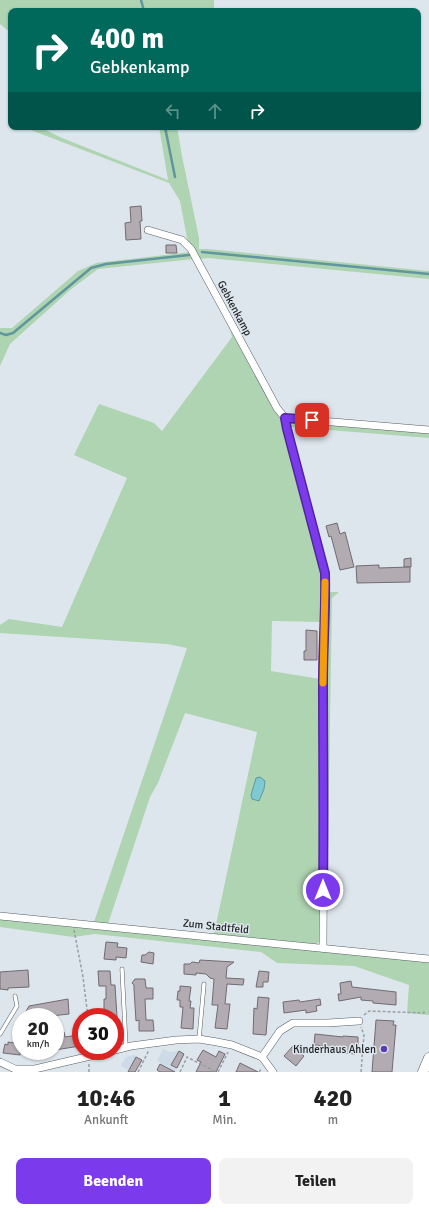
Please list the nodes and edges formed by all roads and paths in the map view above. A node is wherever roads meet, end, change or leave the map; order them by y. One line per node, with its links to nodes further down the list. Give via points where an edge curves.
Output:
1 (148, 230): 2 (street, Gebkenkamp, via 182,240 191,249 277,408)
2 (285, 418): 3 (street); 6 (street, Gebkenkamp, via 325,573)
3 (429, 430)
4 (0, 916): 5 (street, Zum Stadtfeld)
5 (73, 924): 6 (street, Zum Stadtfeld); 11 (path)
6 (323, 948): 7 (street, Zum Stadtfeld)
7 (429, 959)
8 (122, 969): 18 (lane)
9 (204, 984): 15 (lane)
10 (15, 996): 14 (lane, via 16,1006)
11 (87, 1008)
12 (424, 1011): 13 (path, via 369,1011)
13 (359, 1021): 19 (street, via 294,1023 280,1031); 28 (path, via 364,1035)
14 (0, 1034)
15 (199, 1039): 16 (street); 17 (street)
16 (153, 1043): 18 (street); 24 (path)
17 (232, 1045): 19 (street); 26 (path)
18 (126, 1047)
19 (262, 1057): 27 (street)
20 (429, 1058): 29 (main road)
21 (74, 1060): 23 (street)
22 (0, 1062): 23 (street)
23 (15, 1071)
24 (138, 1072)
25 (180, 1072): 26 (path, via 188,1057)
26 (217, 1072)
27 (273, 1072)
28 (361, 1072)
29 (423, 1072)

